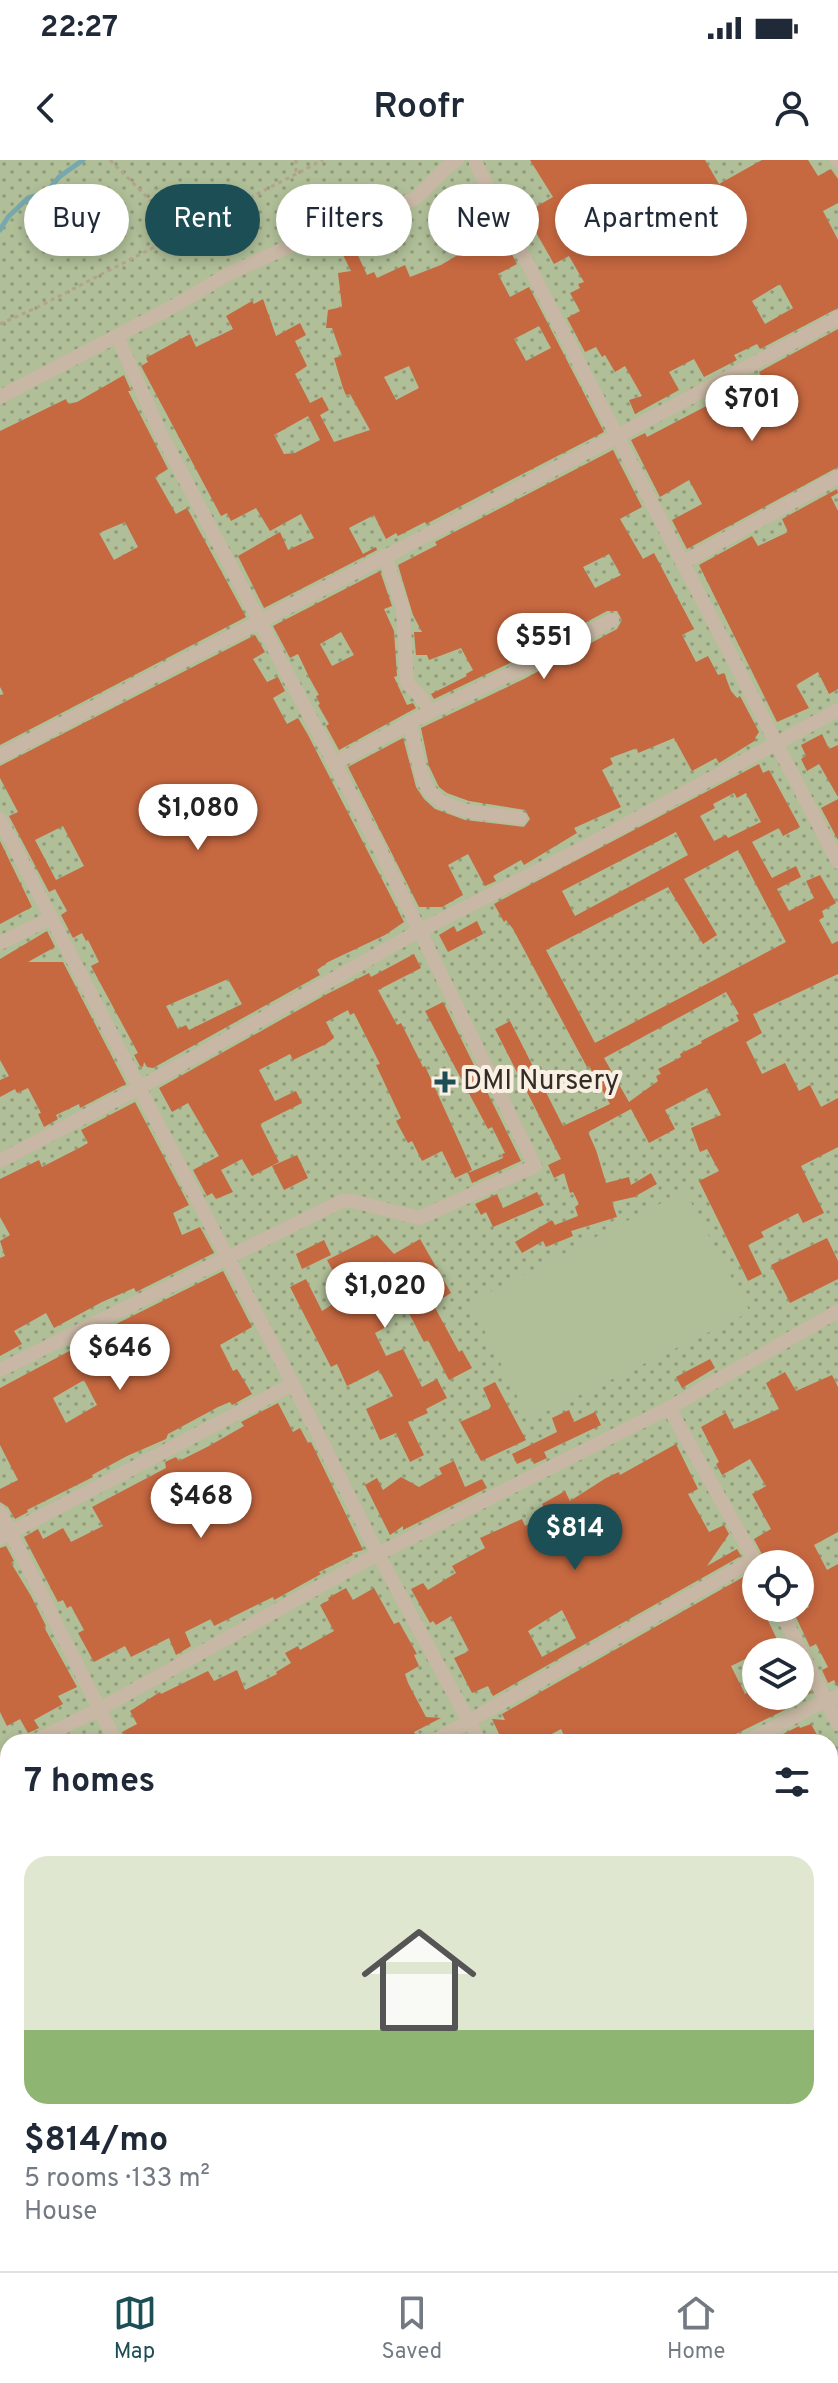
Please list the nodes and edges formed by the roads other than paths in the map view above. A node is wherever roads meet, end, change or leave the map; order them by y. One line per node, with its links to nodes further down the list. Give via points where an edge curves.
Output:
1 (457, 160): 4 (street, via 414,199 230,273)
2 (476, 164): 6 (street)
3 (838, 318): 6 (street)
4 (117, 336): 5 (street); 10 (street, via 160,432)
5 (0, 397)
6 (619, 437): 8 (street); 9 (street)
7 (838, 477): 9 (street)
8 (385, 556): 10 (street); 13 (street, via 403,609 407,683)
9 (682, 563): 15 (street)
10 (260, 620): 16 (street); 17 (street)
11 (612, 620): 13 (street)
12 (838, 710): 15 (street)
13 (430, 712): 14 (street)
14 (409, 722): 17 (street); 18 (street, via 425,785 441,801)
15 (778, 744): 20 (street); 22 (street)
16 (0, 756)
17 (335, 763): 22 (street)
18 (520, 818)
19 (0, 819): 21 (street)
20 (838, 862)
21 (51, 918): 23 (street); 24 (street)
22 (419, 931): 24 (street); 26 (street, via 535,1166 419,1218 342,1201)
23 (0, 943)
24 (139, 1088): 25 (street); 26 (street)
25 (0, 1161)
26 (227, 1257): 28 (street); 29 (street)
27 (838, 1311): 30 (street)
28 (0, 1370)
29 (293, 1384): 32 (street); 34 (street)
30 (669, 1408): 33 (street); 34 (street)
31 (0, 1512): 32 (street)
32 (5, 1535): 38 (street)
33 (749, 1550)
34 (378, 1554): 38 (street); 39 (street)
35 (742, 1570): 39 (street)
36 (787, 1622): 37 (street)
37 (832, 1698): 40 (street); 45 (street)
38 (98, 1710): 41 (street); 42 (street)
39 (469, 1720): 43 (street); 44 (street)
40 (838, 1724)
41 (49, 1734)
42 (112, 1734)
43 (445, 1734)
44 (476, 1734)
45 (762, 1734)

